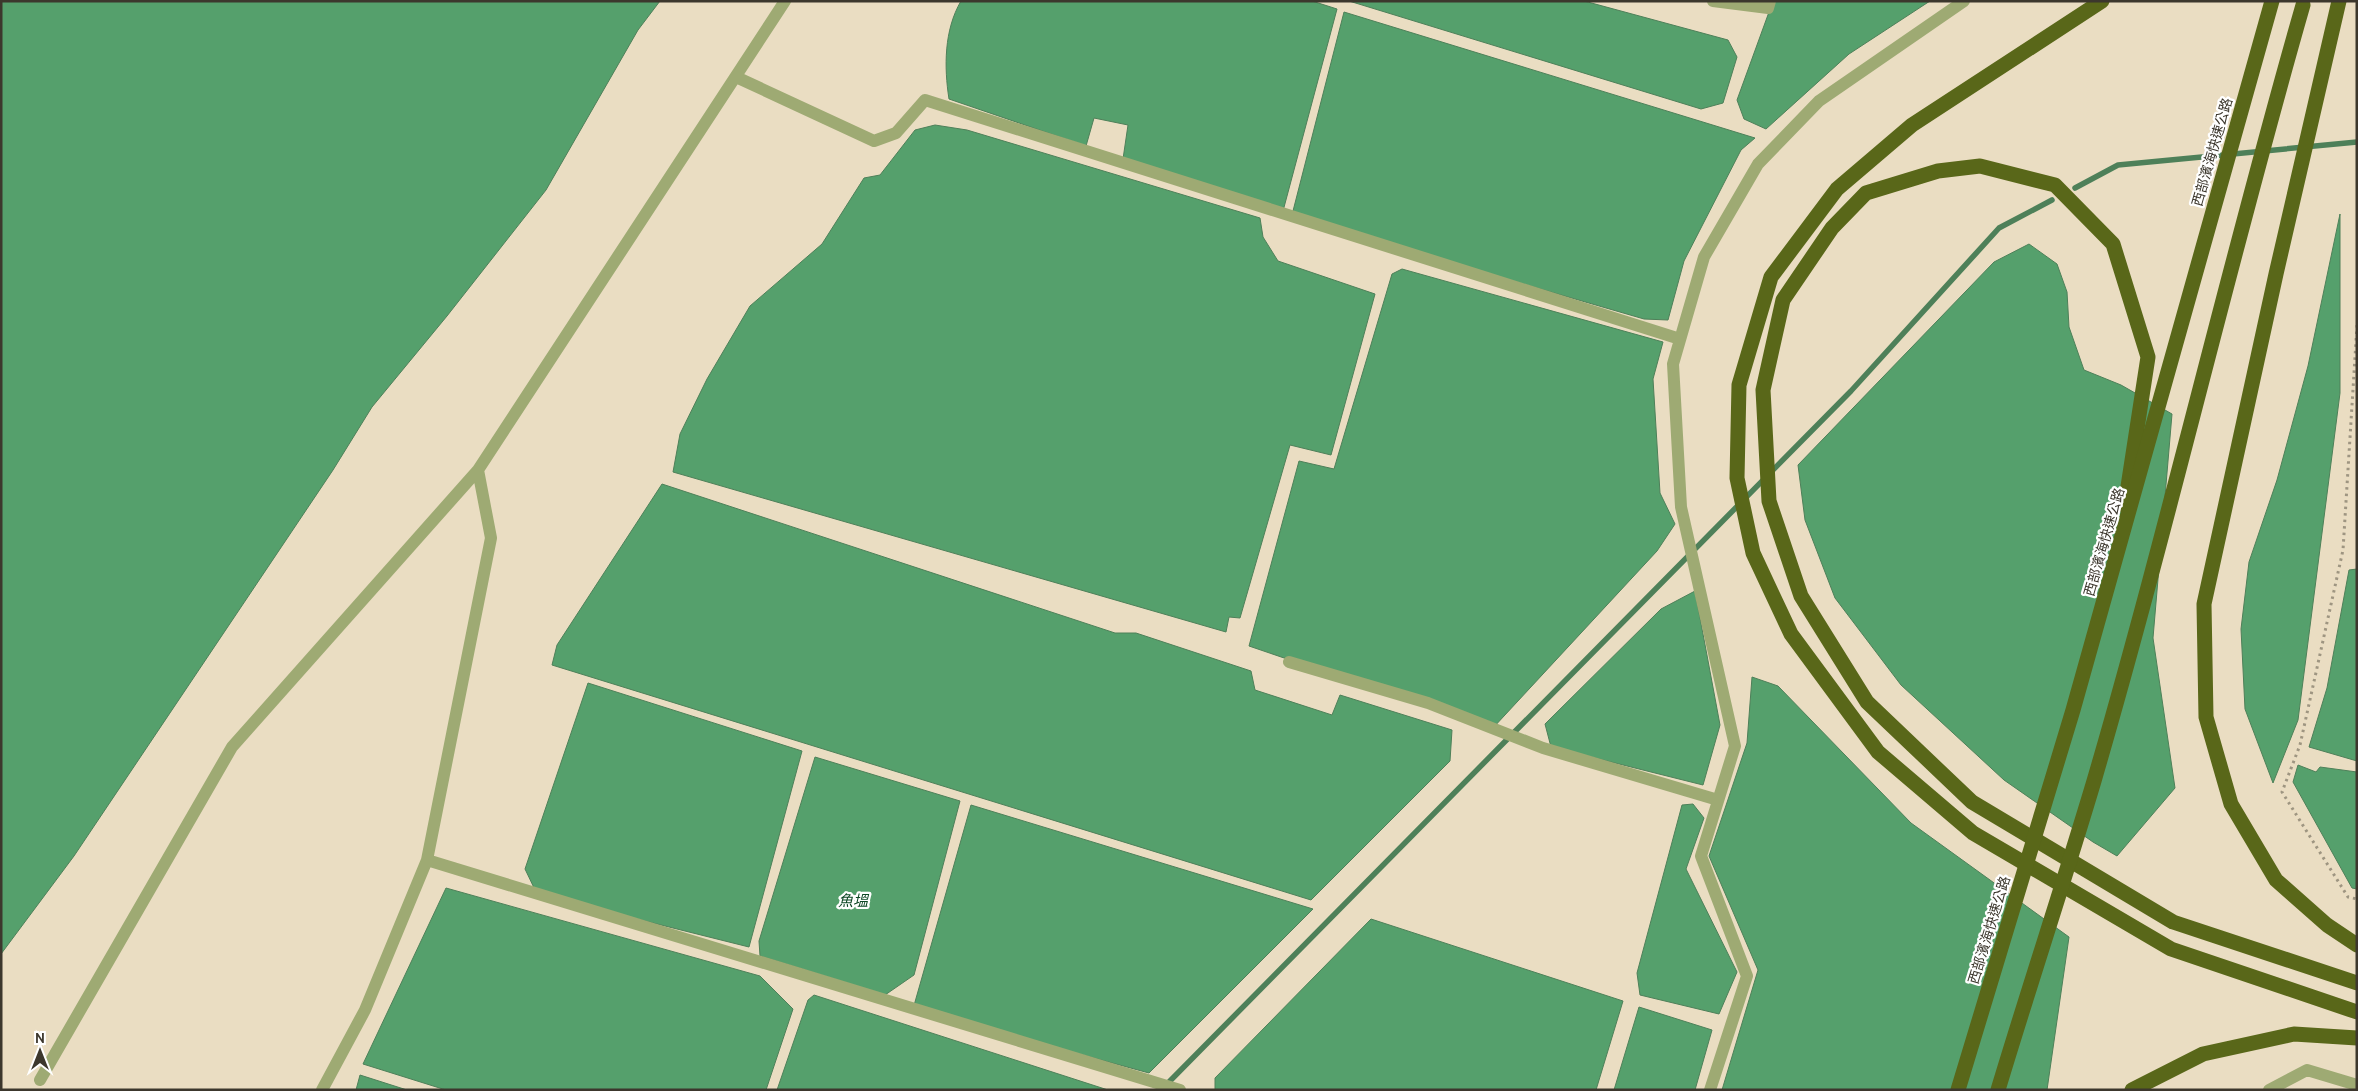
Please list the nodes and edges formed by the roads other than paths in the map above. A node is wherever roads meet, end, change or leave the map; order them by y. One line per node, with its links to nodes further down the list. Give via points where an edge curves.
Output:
1 (786, 1): 9 (street)
2 (1713, 1): 3 (street, via 1768,8)
3 (1770, 1)
4 (1964, 1): 10 (street, via 1819,102 1758,164 1704,257)
5 (2102, 1): 18 (highway, via 1912,125 1837,189 1772,277 1740,385 1737,478 1753,553 1791,634 1878,752 1973,834 2171,949)
6 (2272, 1): 12 (highway, 西部濱海快速公路, bridge)
7 (2339, 1): 16 (highway, via 2204,604 2206,717 2231,804 2276,880 2327,925)
8 (2304, 3): 26 (highway, bridge, via 2094,781)
9 (736, 77): 10 (street, via 874,141 896,133 925,100); 11 (street)
10 (1680, 338): 14 (street, via 1673,364 1681,507 1735,746)
11 (478, 470): 15 (street, via 491,538); 20 (street, via 232,747)
12 (2118, 551): 17 (highway, via 2148,357 2113,244 2055,185 1980,166 1938,171 1866,193 1832,228 1783,300 1764,390 1769,502 1801,596 1867,702 1972,802 2173,922); 25 (highway, 西部濱海快速公路, bridge)
13 (1289, 662): 14 (street, via 1428,703 1543,748)
14 (1718, 800): 24 (street, via 1701,856 1747,976)
15 (426, 860): 22 (street, via 365,1010); 23 (street)
16 (2357, 945)
17 (2357, 983)
18 (2357, 1012)
19 (2357, 1038): 27 (highway, via 2294,1034 2203,1054)
20 (40, 1080)
21 (2357, 1085): 28 (street, via 2307,1070)
22 (322, 1090)
23 (1180, 1090)
24 (1710, 1090)
25 (1958, 1090)
26 (1998, 1090)
27 (2132, 1090)
28 (2269, 1090)

